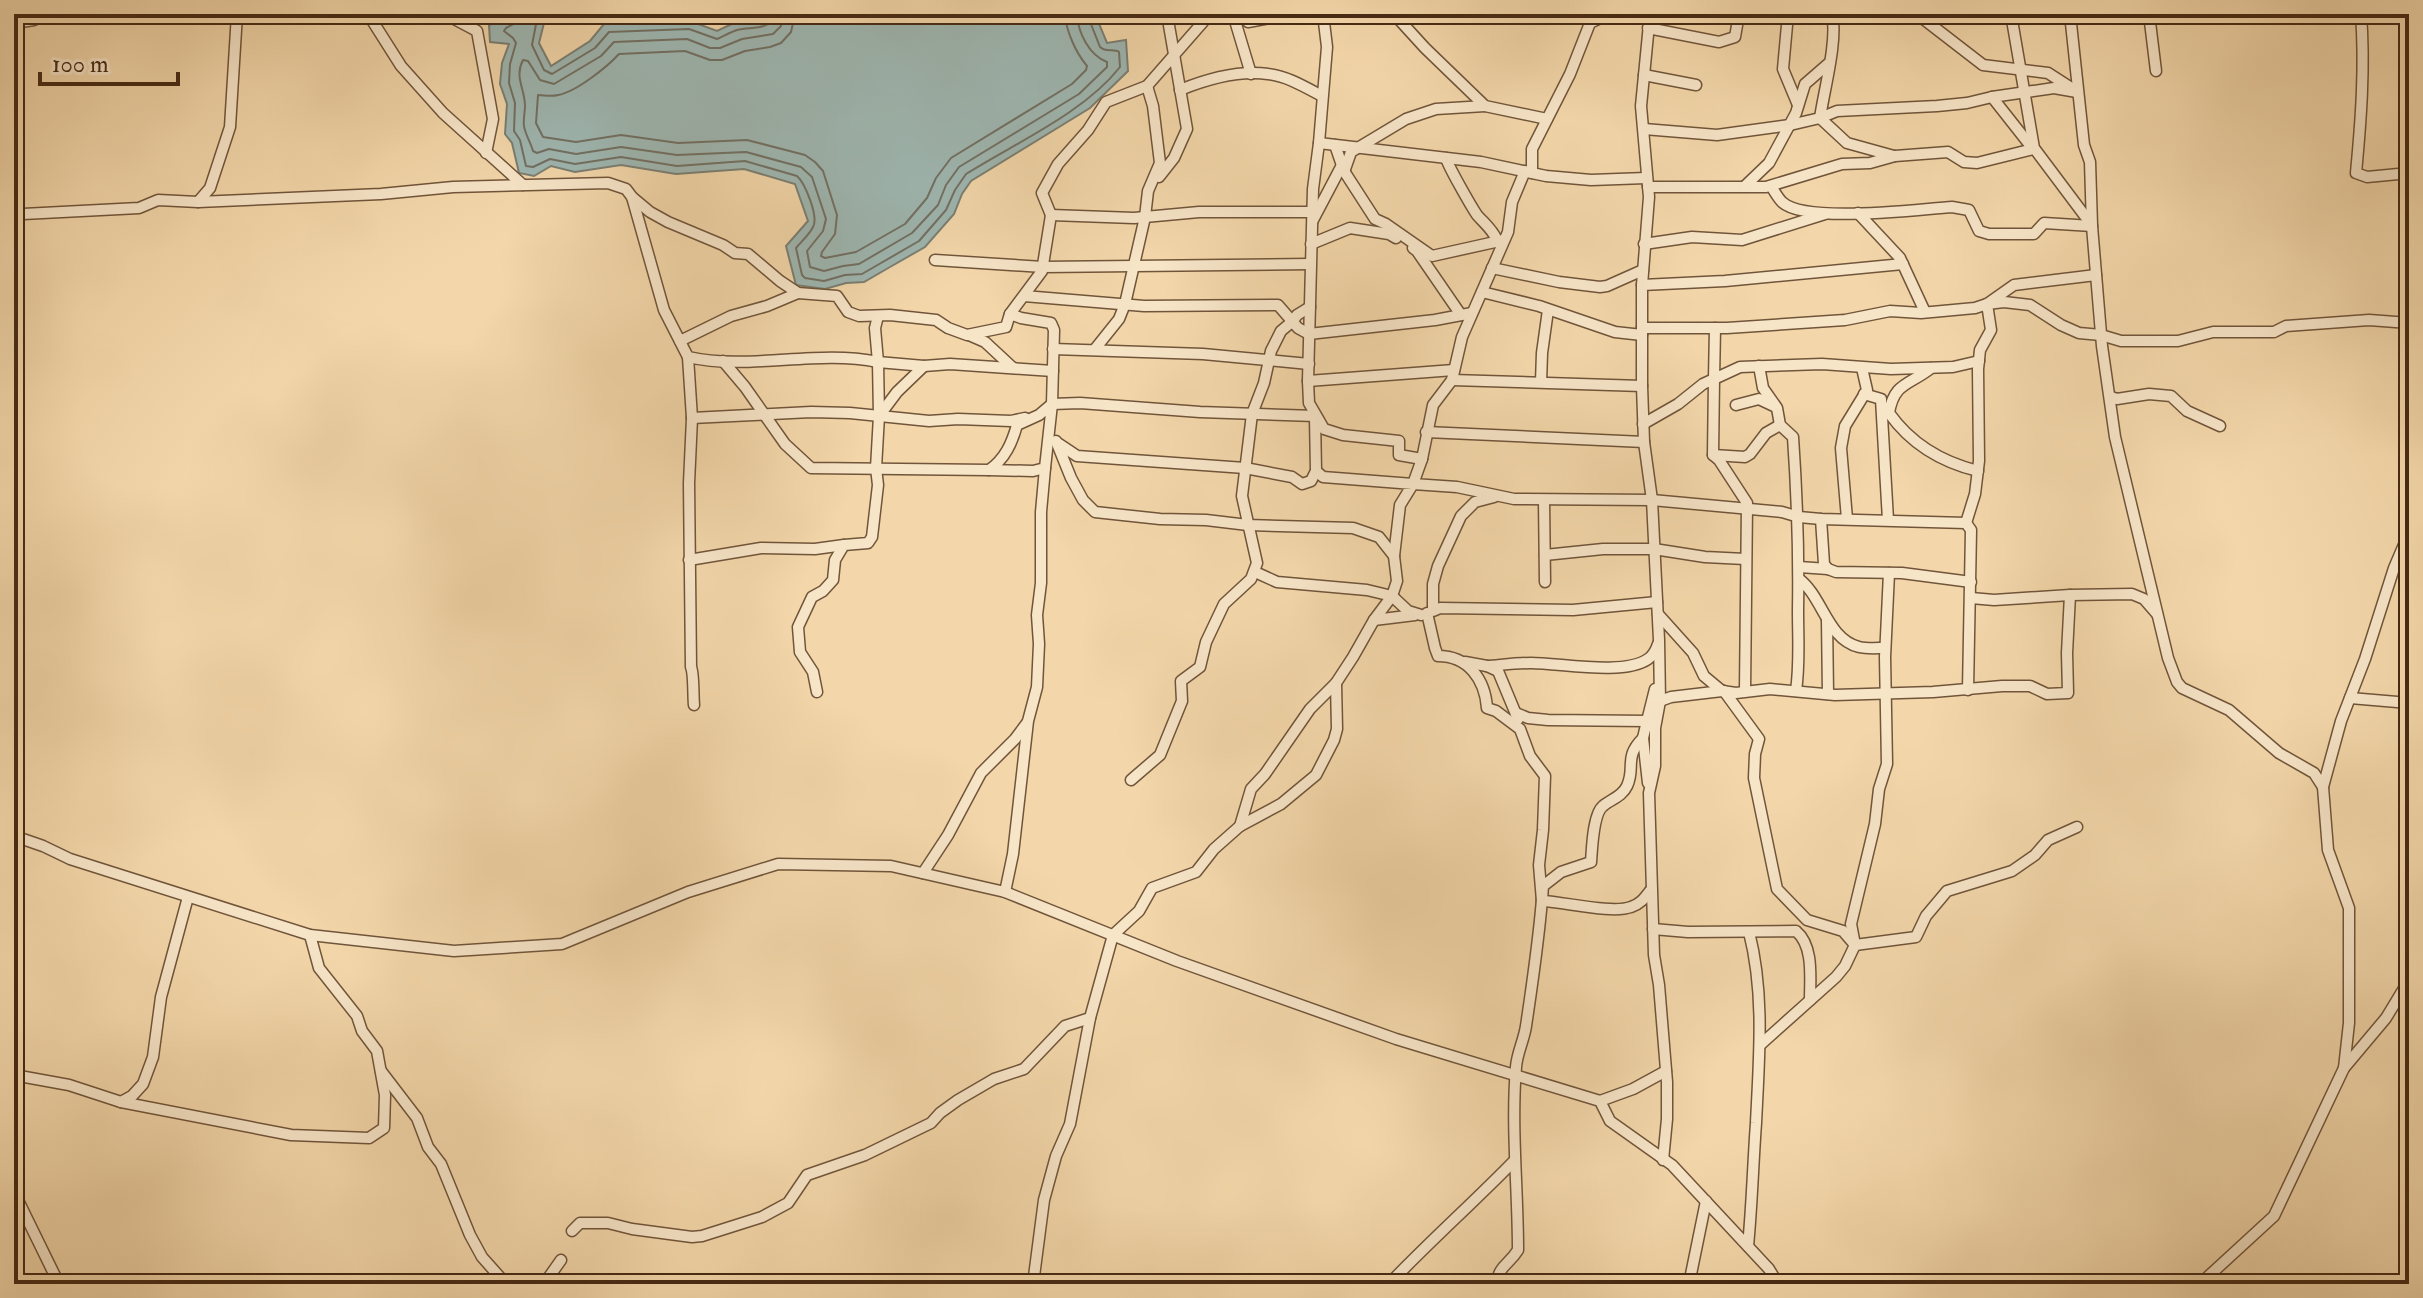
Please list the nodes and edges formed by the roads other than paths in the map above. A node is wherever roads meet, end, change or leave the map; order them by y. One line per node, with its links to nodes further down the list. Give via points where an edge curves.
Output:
1 (44, 14): 25 (street)
2 (237, 14): 61 (street, via 230,127 210,188)
3 (368, 14): 49 (street, via 401,66)
4 (445, 14): 49 (street, via 477,31 493,119)
5 (1167, 14): 27 (street)
6 (1206, 14): 27 (street)
7 (1233, 14): 31 (street)
8 (1241, 14): 9 (street, via 1248,22)
9 (1293, 14)
10 (1323, 14): 38 (street, via 1327,47)
11 (1394, 14): 41 (street)
12 (1609, 14): 43 (street, via 1590,23)
13 (1650, 14): 26 (street)
14 (1739, 14): 26 (street, via 1735,37 1719,42)
15 (1788, 14): 40 (street, via 1783,69)
16 (1832, 14): 28 (street)
17 (1917, 14): 29 (street, via 1983,65)
18 (1924, 14): 24 (street)
19 (1991, 14): 24 (street)
20 (2008, 14): 29 (street)
21 (2070, 14): 37 (street)
22 (2149, 14): 30 (street)
23 (2361, 14): 54 (street, via 2363,89 2356,173)
24 (1964, 16)
25 (14, 23)
26 (1648, 28): 32 (street)
27 (1176, 55): 34 (street); 35 (street)
28 (1828, 64): 40 (street, via 1805,84); 42 (street)
29 (2021, 70): 36 (street); 37 (street, via 2048,73)
30 (2156, 71)
31 (1251, 74): 35 (street); 38 (street, via 1277,76)
32 (1644, 75): 33 (street); 45 (street)
33 (1696, 85)
34 (1147, 86): 59 (street, via 1160,163); 64 (street, via 1106,102 1058,164 1042,193)
35 (1180, 90): 59 (street, via 1187,129 1174,158)
36 (2024, 92): 37 (street); 39 (street); 68 (street, via 2034,148)
37 (2077, 92): 68 (street, via 2090,162)
38 (1322, 96): 46 (street)
39 (1992, 97): 42 (street, via 1937,106 1837,111); 50 (street, via 2033,149 1977,163 1948,152)
40 (1798, 105): 44 (street)
41 (1485, 106): 43 (street); 48 (street, via 1436,109 1406,119)
42 (1820, 118): 44 (street); 50 (street, via 1847,143)
43 (1547, 119): 53 (street)
44 (1790, 125): 45 (street, via 1717,135); 57 (street, via 1769,163)
45 (1644, 129): 55 (street)
46 (1319, 143): 47 (street); 66 (street)
47 (1335, 145): 48 (street); 52 (street)
48 (1360, 149): 51 (street); 52 (street, via 1351,152)
49 (486, 153): 56 (street)
50 (1895, 156): 58 (street, via 1842,164)
51 (1446, 158): 53 (street); 69 (street, via 1478,216)
52 (1343, 168): 66 (street); 69 (street, via 1375,219 1432,256)
53 (1528, 172): 55 (street); 69 (street)
54 (2409, 173)
55 (1647, 182): 57 (street); 71 (street)
56 (523, 185): 60 (street, via 608,183); 61 (street)
57 (1745, 186): 58 (street)
58 (1771, 186): 62 (street, via 1783,203)
59 (1148, 191): 65 (street)
60 (632, 197): 82 (street, via 668,222 748,254); 99 (street, via 664,310)
61 (198, 202): 67 (street, via 158,200 139,208 23,214)
62 (1829, 213): 63 (street); 71 (street, via 1742,240 1692,237)
63 (1858, 213): 68 (street, via 1952,207 1969,210 1979,231 1989,234 2034,234 2044,223); 74 (street)
64 (1051, 215): 65 (street); 75 (street)
65 (1145, 217): 66 (street, via 1199,212); 76 (street)
66 (1311, 217): 70 (street)
67 (14, 220)
68 (2092, 226): 79 (street)
69 (1501, 240): 77 (street)
70 (1311, 244): 73 (street); 90 (street, via 1350,228 1389,234 1417,251)
71 (1644, 244): 78 (street)
72 (935, 260): 75 (street)
73 (1310, 264): 76 (street); 86 (street)
74 (1903, 264): 80 (street); 88 (street)
75 (1043, 267): 76 (street); 83 (street)
76 (1134, 267): 84 (street)
77 (1492, 268): 78 (street, via 1600,287); 81 (street)
78 (1643, 270): 80 (street)
79 (2096, 275): 85 (street, via 2014,285); 98 (street)
80 (1642, 285): 95 (street)
81 (1482, 292): 87 (street); 90 (street)
82 (798, 293): 91 (street, via 837,296 848,312); 99 (street)
83 (1024, 296): 84 (street); 89 (street)
84 (1125, 304): 92 (street, via 1278,305); 101 (street)
85 (1987, 304): 88 (street); 98 (street, via 2030,305 2079,333); 105 (street, via 1991,330)
86 (1310, 307): 92 (street); 96 (street)
87 (1548, 310): 95 (street, via 1615,332); 117 (street)
88 (1925, 312): 94 (street)
89 (1010, 314): 97 (street, via 1006,327); 100 (street, via 1051,323)
90 (1467, 314): 96 (street); 114 (street)
91 (878, 316): 97 (street, via 936,320); 106 (street)
92 (1293, 321): 96 (street); 103 (street, via 1281,331)
93 (2409, 323): 98 (street, via 2286,326 2274,332 2213,332 2178,341 2121,341)
94 (1715, 328): 95 (street); 115 (street)
95 (1642, 332): 118 (street)
96 (1309, 334): 107 (street)
97 (967, 335): 110 (street, via 985,342)
98 (2101, 335): 121 (street)
99 (680, 341): 102 (street)
100 (1053, 349): 101 (street); 113 (street)
101 (1095, 349): 103 (street)
102 (688, 357): 104 (street); 130 (street)
103 (1268, 359): 107 (street); 125 (street)
104 (723, 361): 106 (street, via 854,357); 126 (street)
105 (1979, 361): 112 (street); 145 (street)
106 (878, 362): 108 (street); 127 (street)
107 (1309, 364): 116 (street)
108 (924, 366): 110 (street); 127 (street)
109 (1759, 366): 111 (street); 115 (street, via 1740,367); 124 (street, via 1763,388)
110 (1013, 368): 113 (street)
111 (1862, 368): 112 (street); 119 (street)
112 (1932, 368): 120 (street)
113 (1053, 371): 122 (street)
114 (1453, 375): 116 (street); 117 (street); 135 (street, via 1433,405)
115 (1714, 379): 132 (street); 138 (street)
116 (1308, 381): 129 (street)
117 (1541, 382): 118 (street)
118 (1642, 386): 132 (street)
119 (1864, 394): 120 (street); 153 (street, via 1845,426 1841,448)
120 (1887, 397): 145 (street, via 1889,413 1913,441 1956,466); 154 (street)
121 (2111, 397): 134 (street, via 2171,396 2187,411); 176 (street, via 2115,437)
122 (1052, 404): 125 (street); 128 (street); 131 (street)
123 (1736, 405): 124 (street, via 1759,399)
124 (1777, 408): 133 (street)
125 (1252, 414): 129 (street); 142 (street)
126 (765, 415): 127 (street); 130 (street); 140 (street, via 811,468)
127 (879, 416): 128 (street, via 929,421); 140 (street)
128 (1033, 416): 143 (street, via 1017,425 1012,445)
129 (1315, 416): 139 (street, via 1324,429 1399,441 1399,455); 144 (street)
130 (692, 418): 163 (street)
131 (1051, 424): 136 (street); 141 (street)
132 (1643, 424): 137 (street)
133 (1780, 425): 138 (street, via 1745,457); 151 (street, via 1793,437)
134 (2220, 426)
135 (1426, 432): 137 (street); 139 (street)
136 (1056, 441): 142 (street, via 1077,456); 156 (street, via 1083,500 1095,512)
137 (1644, 442): 149 (street)
138 (1713, 455): 150 (street)
139 (1422, 459): 146 (street)
140 (876, 468): 143 (street); 158 (street, via 872,537 868,543)
141 (1045, 468): 143 (street); 197 (street, via 1037,687)
142 (1245, 468): 144 (street, via 1292,477 1302,484); 156 (street, via 1242,496)
143 (989, 470)
144 (1316, 471): 146 (street, via 1323,477)
145 (1978, 471): 155 (street)
146 (1413, 484): 147 (street); 161 (street, via 1400,505)
147 (1500, 496): 148 (street); 174 (street, via 1475,502 1461,516)
148 (1544, 500): 149 (street); 160 (street)
149 (1652, 500): 150 (street); 159 (street)
150 (1747, 508): 151 (street); 162 (street)
151 (1799, 517): 152 (street); 166 (street)
152 (1821, 519): 153 (street); 164 (street)
153 (1847, 519): 154 (street)
154 (1888, 520): 155 (street)
155 (1966, 523): 169 (street, via 1971,530)
156 (1248, 525): 161 (street, via 1353,528 1379,537); 165 (street)
157 (2409, 533): 192 (street)
158 (844, 545): 163 (street, via 761,548); 189 (street, via 835,560 833,580 812,597 798,627 800,652 813,672)
159 (1654, 549): 160 (street); 162 (street); 173 (street)
160 (1545, 555): 168 (street)
161 (1394, 556): 171 (street, via 1397,581)
162 (1745, 559): 187 (street)
163 (689, 560): 195 (street)
164 (1828, 569): 166 (street); 167 (street)
165 (1255, 572): 171 (street, via 1277,582); 201 (street, via 1224,604 1200,667 1181,681 1182,701 1160,755)
166 (1799, 573): 177 (street); 188 (street, via 1801,658)
167 (1889, 573): 169 (street); 180 (street)
168 (1545, 582)
169 (1971, 582): 172 (street)
170 (2070, 595): 172 (street); 176 (street, via 2132,594); 185 (street, via 2068,693 2047,694 2030,686)
171 (1392, 596): 174 (street, via 1408,611); 178 (street)
172 (1971, 598): 185 (street)
173 (1657, 602): 174 (street); 175 (street)
174 (1427, 613): 178 (street); 181 (street, via 1438,656)
175 (1658, 614): 179 (street); 186 (street, via 1693,653 1704,676)
176 (2159, 615): 202 (street, via 2168,658 2182,688 2229,710 2279,753 2314,773)
177 (1828, 619): 180 (street, via 1856,647); 191 (street)
178 (1374, 620): 184 (street)
179 (1659, 640): 182 (street, via 1646,660 1620,667); 183 (street)
180 (1885, 648): 190 (street)
181 (1465, 662): 182 (street); 199 (street, via 1485,688 1487,708)
182 (1487, 666): 196 (street, via 1498,671)
183 (1660, 666): 193 (street); 198 (street)
184 (1336, 683): 204 (street, via 1310,709 1251,789); 204 (street, via 1337,729 1316,775 1281,804)
185 (1968, 690): 190 (street)
186 (1723, 691): 187 (street); 193 (street); 216 (street, via 1759,739 1754,778 1777,889 1807,920 1843,931)
187 (1745, 691): 188 (street)
188 (1796, 691): 191 (street)
189 (817, 692)
190 (1885, 693): 191 (street); 216 (street, via 1887,764 1851,924)
191 (1828, 694)
192 (2350, 698): 194 (street); 202 (street)
193 (1660, 701): 203 (street)
194 (2409, 703)
195 (694, 705)
196 (1516, 713): 198 (street, via 1548,720); 199 (street)
197 (1028, 721): 207 (street, via 981,773); 209 (street)
198 (1647, 721): 200 (street)
199 (1520, 729): 211 (street, via 1545,776)
200 (1643, 738): 203 (street); 211 (street, via 1630,755 1628,785 1597,812 1591,862 1545,883)
201 (1131, 780)
202 (2323, 787): 221 (street, via 2328,850 2349,908)
203 (1649, 793): 208 (street)
204 (1240, 826): 215 (street, via 1196,872 1152,888 1139,911)
205 (2077, 827): 216 (street, via 2048,840 2012,871 1947,891 1916,937)
206 (14, 836): 210 (street)
207 (923, 873): 209 (street); 214 (street, via 891,866 778,864 688,892 562,944 454,951)
208 (1650, 891): 211 (street, via 1628,909); 212 (street)
209 (1005, 892): 215 (street)
210 (188, 897): 214 (street); 227 (street, via 161,997 153,1057 143,1084)
211 (1542, 901): 225 (street)
212 (1653, 929): 213 (street); 223 (street)
213 (1749, 932): 218 (street, via 1792,930 1803,937 1810,960); 220 (street, via 1757,964)
214 (310, 935): 222 (street, via 319,968 357,1016 377,1051)
215 (1113, 935): 219 (street); 225 (street, via 1396,1039)
216 (1855, 945): 218 (street, via 1836,977)
217 (2409, 980): 221 (street, via 2386,1018)
218 (1810, 1000): 220 (street)
219 (1090, 1018): 232 (street, via 1065,1026 1024,1069 994,1079 931,1123 865,1155 804,1176 788,1203 762,1217 692,1237 608,1223 580,1223); 238 (street, via 1070,1124 1044,1200)
220 (1760, 1045): 233 (street)
221 (2344, 1068): 243 (street, via 2274,1216)
222 (380, 1070): 227 (street, via 384,1128 369,1138 278,1133); 236 (street, via 417,1118 470,1235)
223 (1666, 1071): 226 (street); 228 (street)
224 (14, 1075): 227 (street)
225 (1516, 1075): 226 (street); 229 (street)
226 (1600, 1101): 228 (street, via 1610,1121)
227 (121, 1102)
228 (1663, 1160): 231 (street)
229 (1514, 1161): 239 (street); 240 (street, via 1518,1250 1498,1271)
230 (14, 1192): 235 (street)
231 (1706, 1201): 233 (street); 241 (street)
232 (572, 1231)
233 (1748, 1246): 242 (street)
234 (561, 1260): 237 (street)
235 (59, 1284)
236 (506, 1284)
237 (544, 1284)
238 (1033, 1284)
239 (1389, 1284)
240 (1496, 1284)
241 (1689, 1284)
242 (1778, 1284)
243 (2200, 1284)

